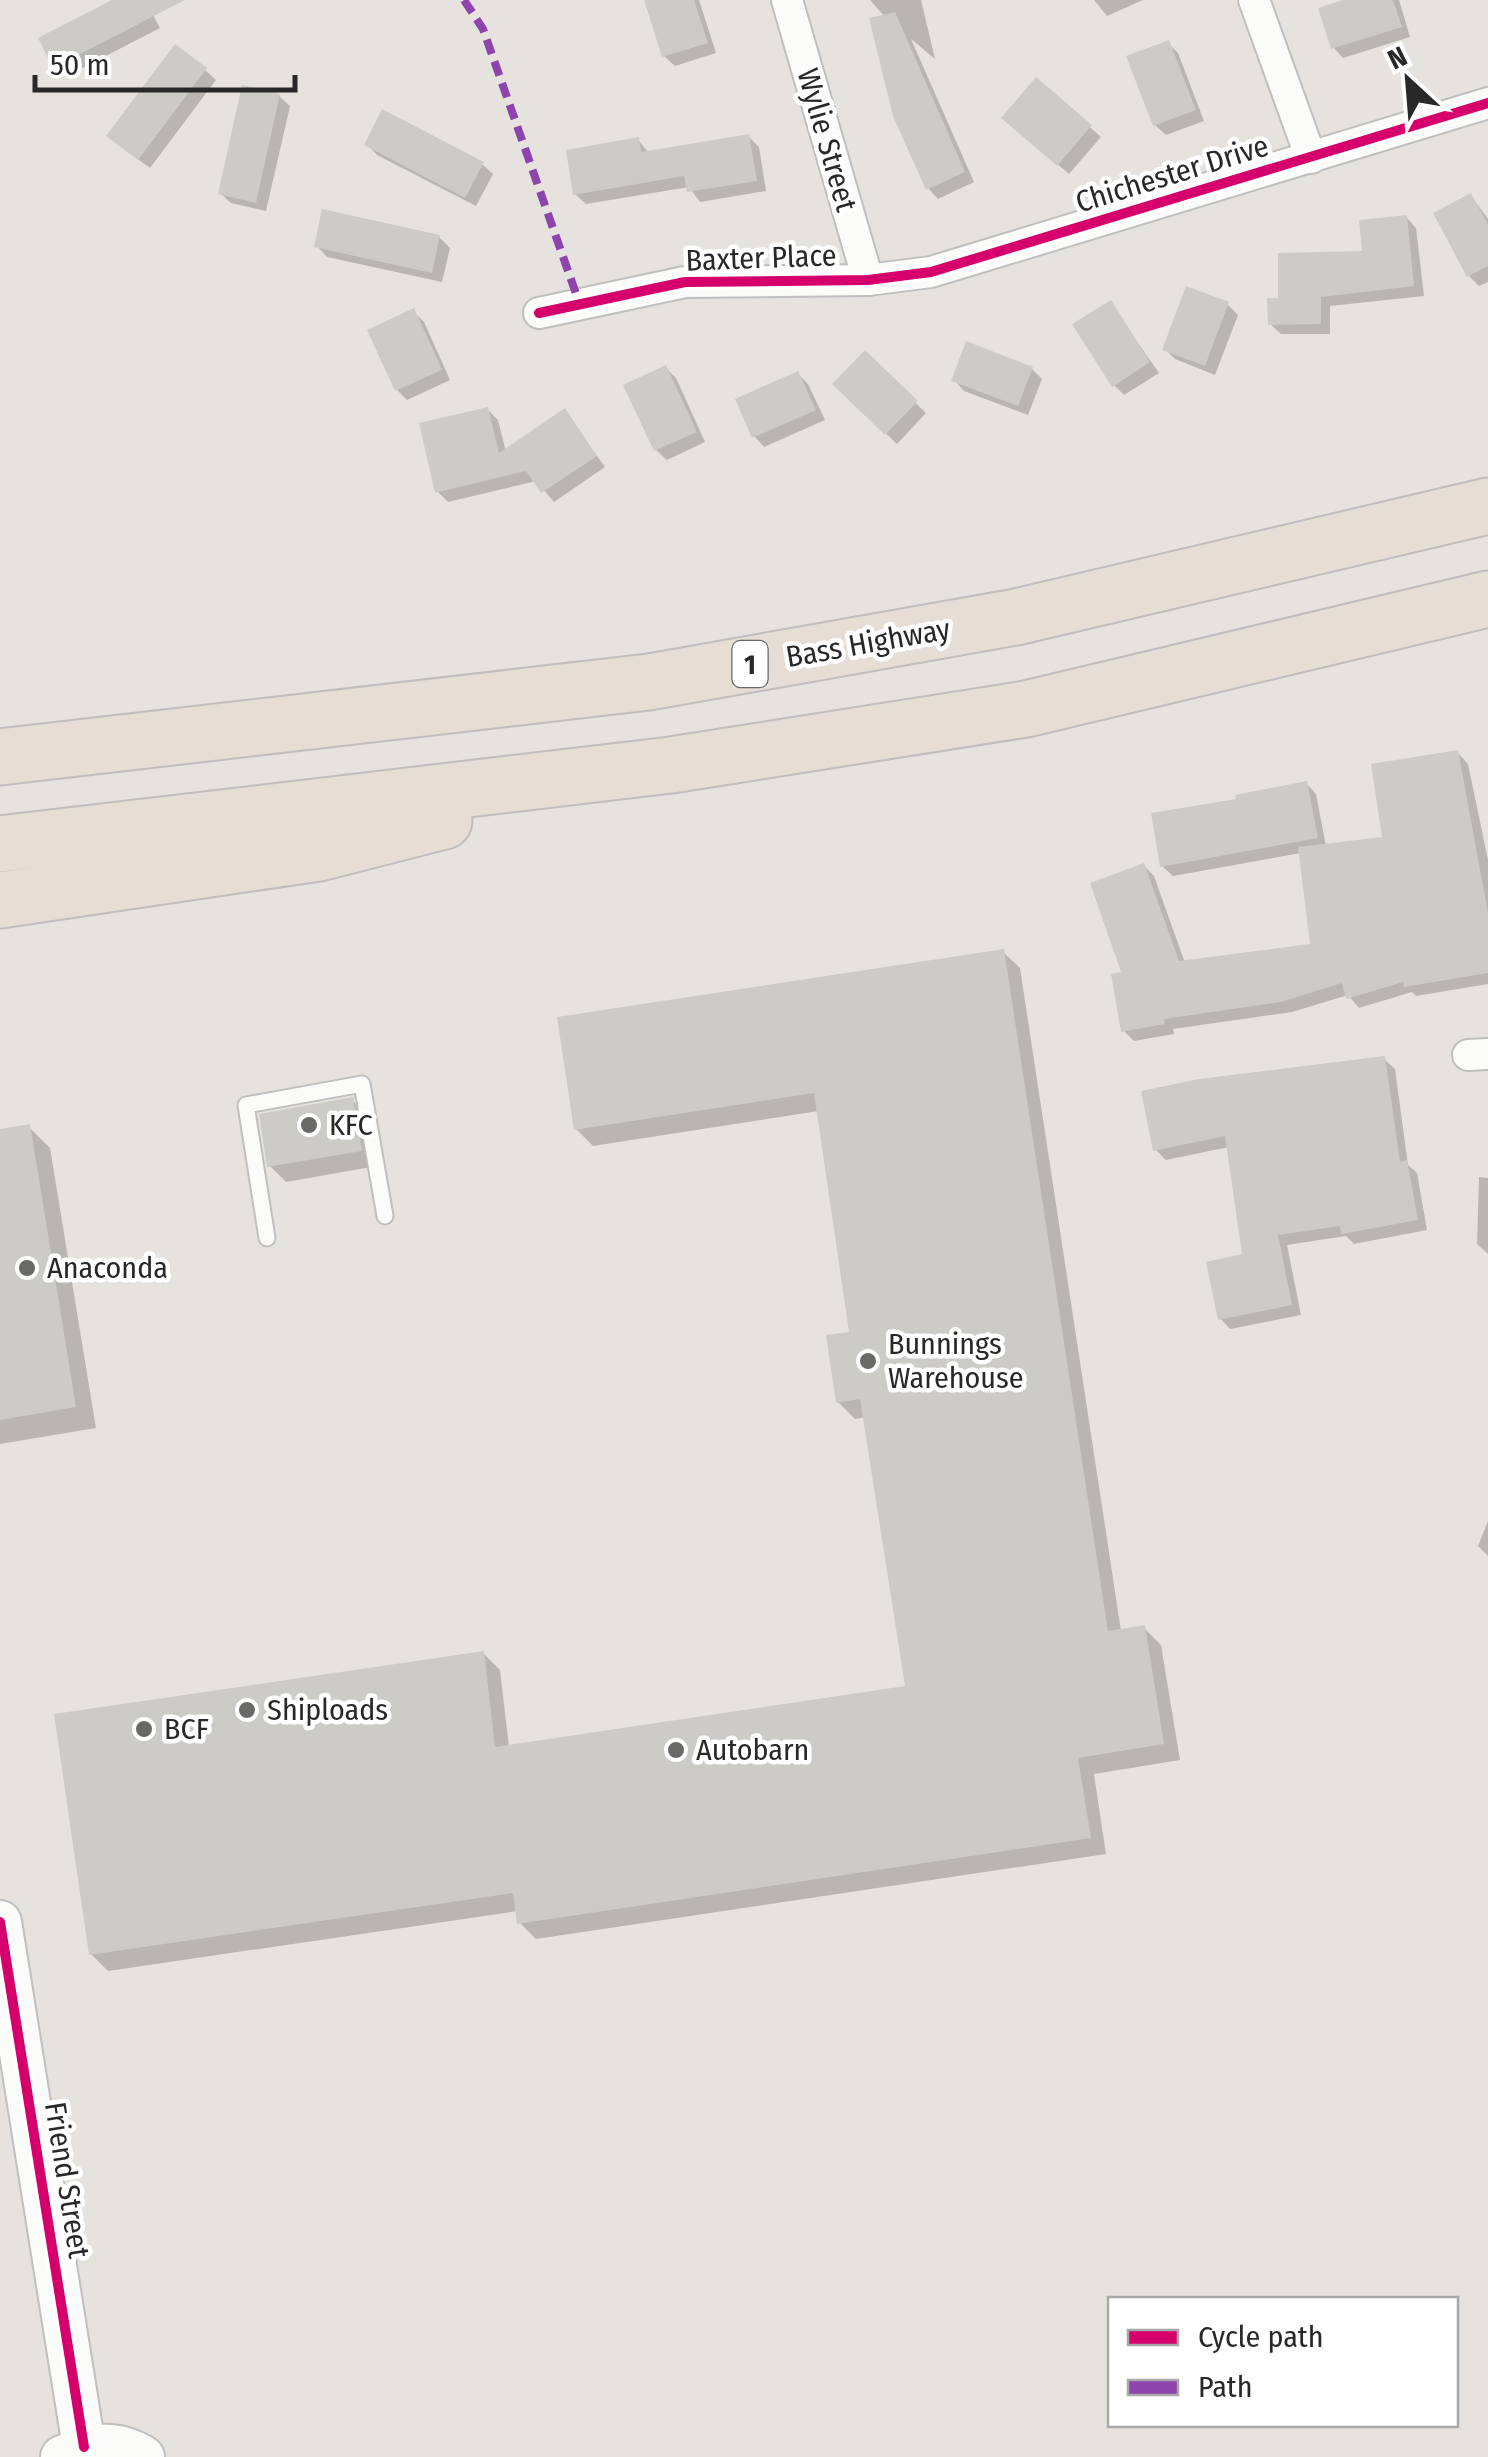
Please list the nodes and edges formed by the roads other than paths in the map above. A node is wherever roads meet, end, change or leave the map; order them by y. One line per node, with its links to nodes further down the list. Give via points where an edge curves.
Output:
1 (786, 0): 5 (street, Wylie Street)
2 (1254, 0): 4 (street)
3 (1488, 103): 4 (street, Chichester Drive)
4 (1311, 158): 5 (street, Chichester Drive, via 931,272)
5 (868, 280): 6 (street, Baxter Place, via 686,282)
6 (539, 313)
7 (1488, 506): 9 (highway, Bass Highway / 1, via 1016,617 668,678)
8 (1488, 598): 10 (highway, via 1026,709)
9 (0, 757)
10 (670, 765): 11 (highway); 12 (highway, via 318,853)
11 (0, 844)
12 (0, 900)
13 (385, 1216): 14 (lane, via 362,1084 246,1104)
14 (268, 1238)
15 (0, 1922): 16 (street, Friend Street)
16 (74, 2452): 17 (street, via 108,2445)
17 (143, 2457)

